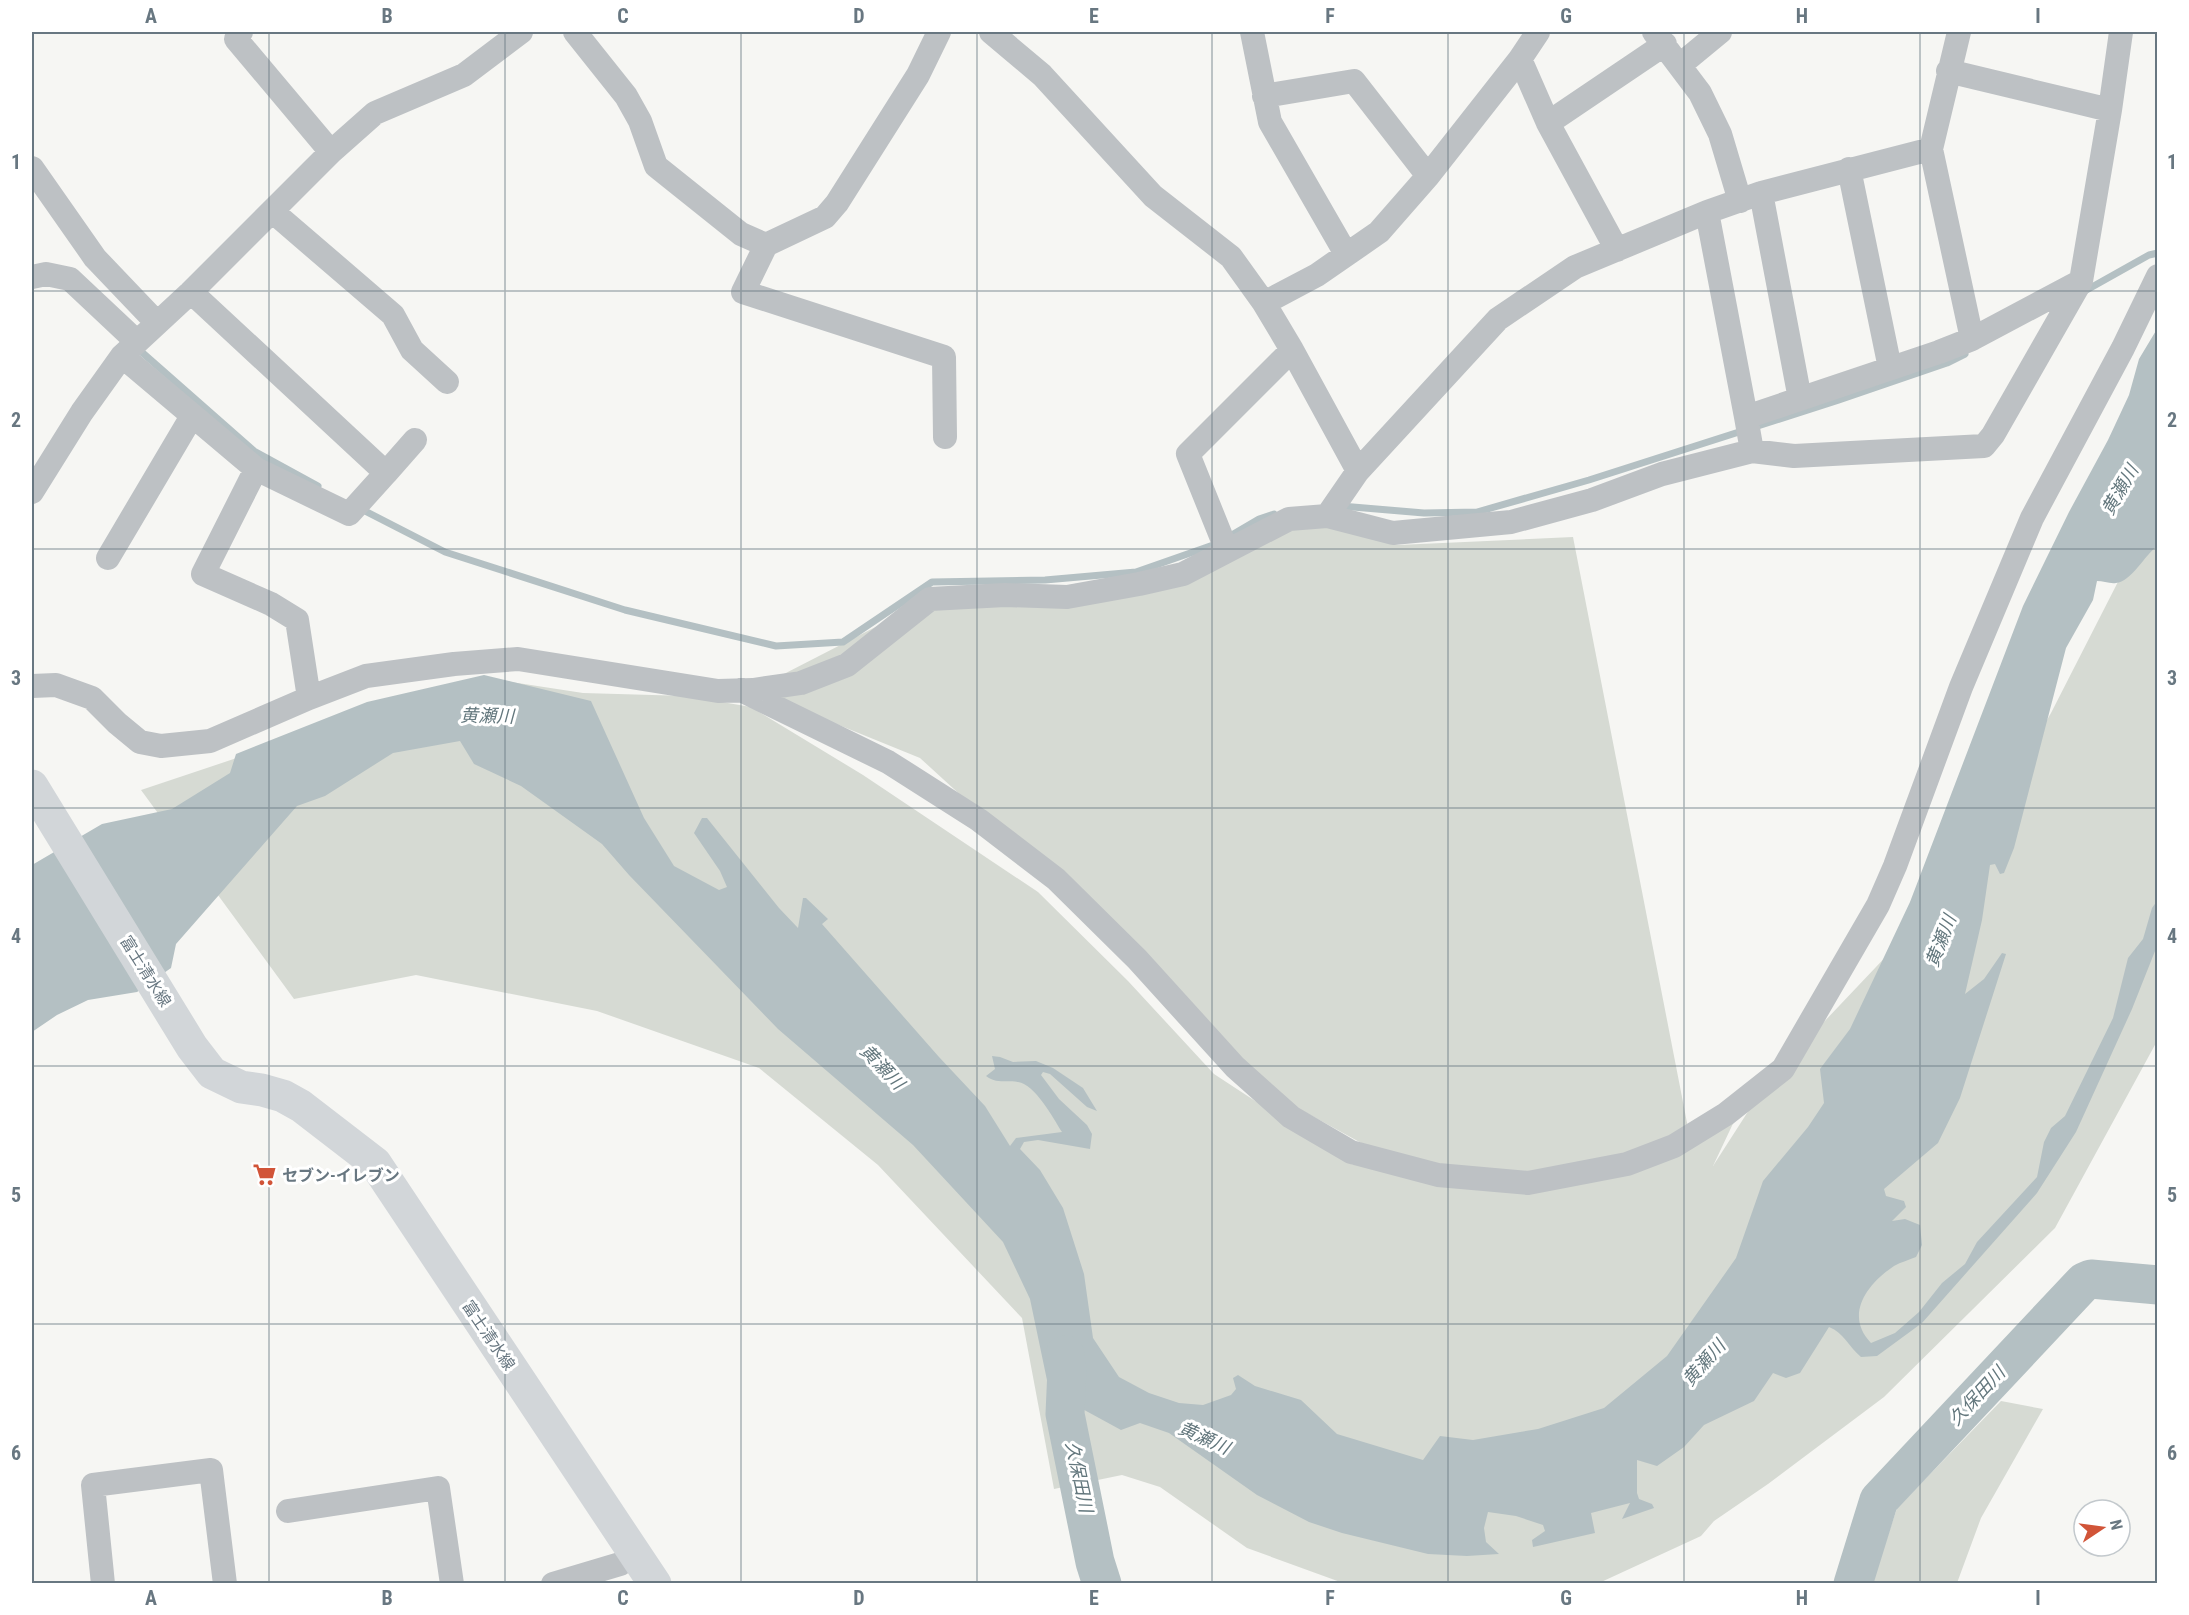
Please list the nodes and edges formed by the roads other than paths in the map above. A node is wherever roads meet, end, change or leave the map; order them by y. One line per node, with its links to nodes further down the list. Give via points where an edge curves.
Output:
1 (241, 32): 19 (street, via 236,39)
2 (521, 32): 19 (street, via 464,75 375,113)
3 (575, 32): 26 (street, via 626,96 640,121 656,166 741,234)
4 (939, 32): 26 (street, via 918,75 837,203 825,217)
5 (991, 32): 33 (street, via 1042,75 1153,196 1231,257)
6 (1252, 32): 15 (street)
7 (1538, 32): 12 (street)
8 (1720, 32): 13 (street)
9 (1959, 32): 14 (street)
10 (2121, 32): 16 (street)
11 (1659, 38): 13 (street); 17 (street)
12 (1520, 59): 17 (street); 22 (street)
13 (1680, 65): 23 (street, via 1700,93)
14 (1948, 71): 16 (street); 18 (street)
15 (1264, 96): 22 (street, via 1354,81); 28 (street, via 1270,122)
16 (2110, 110): 31 (street)
17 (1548, 123): 27 (street)
18 (1931, 148): 21 (street); 35 (street)
19 (331, 152): 24 (street)
20 (32, 168): 34 (street, via 94,258)
21 (1849, 170): 23 (street); 38 (street)
22 (1428, 176): 28 (street, via 1379,232)
23 (1751, 197): 25 (street); 40 (street)
24 (272, 212): 32 (street); 39 (street, via 393,315 412,350)
25 (1707, 212): 27 (street); 42 (street)
26 (766, 245): 43 (street, via 743,292 944,357)
27 (1617, 250): 47 (street, via 1575,267 1498,319)
28 (1346, 254): 33 (street, via 1317,275)
29 (2157, 276): 54 (street, via 2032,518 1961,687 1878,905 1783,1069 1726,1114 1674,1146 1627,1164 1528,1183 1438,1175 1351,1152 1291,1117 1235,1067 1137,959 1056,879 979,820 888,762)
30 (32, 277): 36 (street, via 46,274 70,279)
31 (2081, 281): 35 (street); 45 (street, via 1984,446 1794,456)
32 (191, 292): 34 (street); 48 (street)
33 (1264, 303): 37 (street)
34 (157, 323): 36 (street)
35 (1972, 339): 38 (street)
36 (129, 349): 41 (street); 49 (street, via 82,412)
37 (1292, 350): 47 (street); 51 (street, via 1188,454)
38 (1890, 368): 40 (street)
39 (447, 382)
40 (1800, 399): 42 (street)
41 (192, 416): 46 (street); 52 (street)
42 (1746, 417): 45 (street)
43 (945, 437)
44 (415, 440): 48 (street)
45 (1752, 446): 50 (street, via 1592,500 1511,522 1393,533)
46 (256, 469): 48 (street, via 349,514); 55 (street, via 203,574 297,620)
47 (1358, 471): 50 (street)
48 (386, 473)
49 (32, 492)
50 (1327, 516): 51 (street, via 1289,519)
51 (1227, 551): 54 (street, via 1183,574 1067,597 930,598 847,665 801,683)
52 (108, 558)
53 (32, 686): 55 (street, via 56,685 92,698 140,742 161,746 210,741)
54 (741, 690): 55 (street, via 718,691 518,659 366,676)
55 (309, 698)
56 (37, 799): 57 (main road, 富士清水線, via 192,1047 213,1073 241,1087 283,1096)
57 (301, 1106): 59 (main road, 富士清水線, via 358,1174); 64 (main road, 富士清水線, via 375,1163)
58 (288, 1511): 62 (street, via 438,1488)
59 (626, 1574): 63 (street)
60 (103, 1584): 61 (street, via 93,1485 211,1470)
61 (225, 1584)
62 (452, 1584)
63 (553, 1584)
64 (655, 1584)

